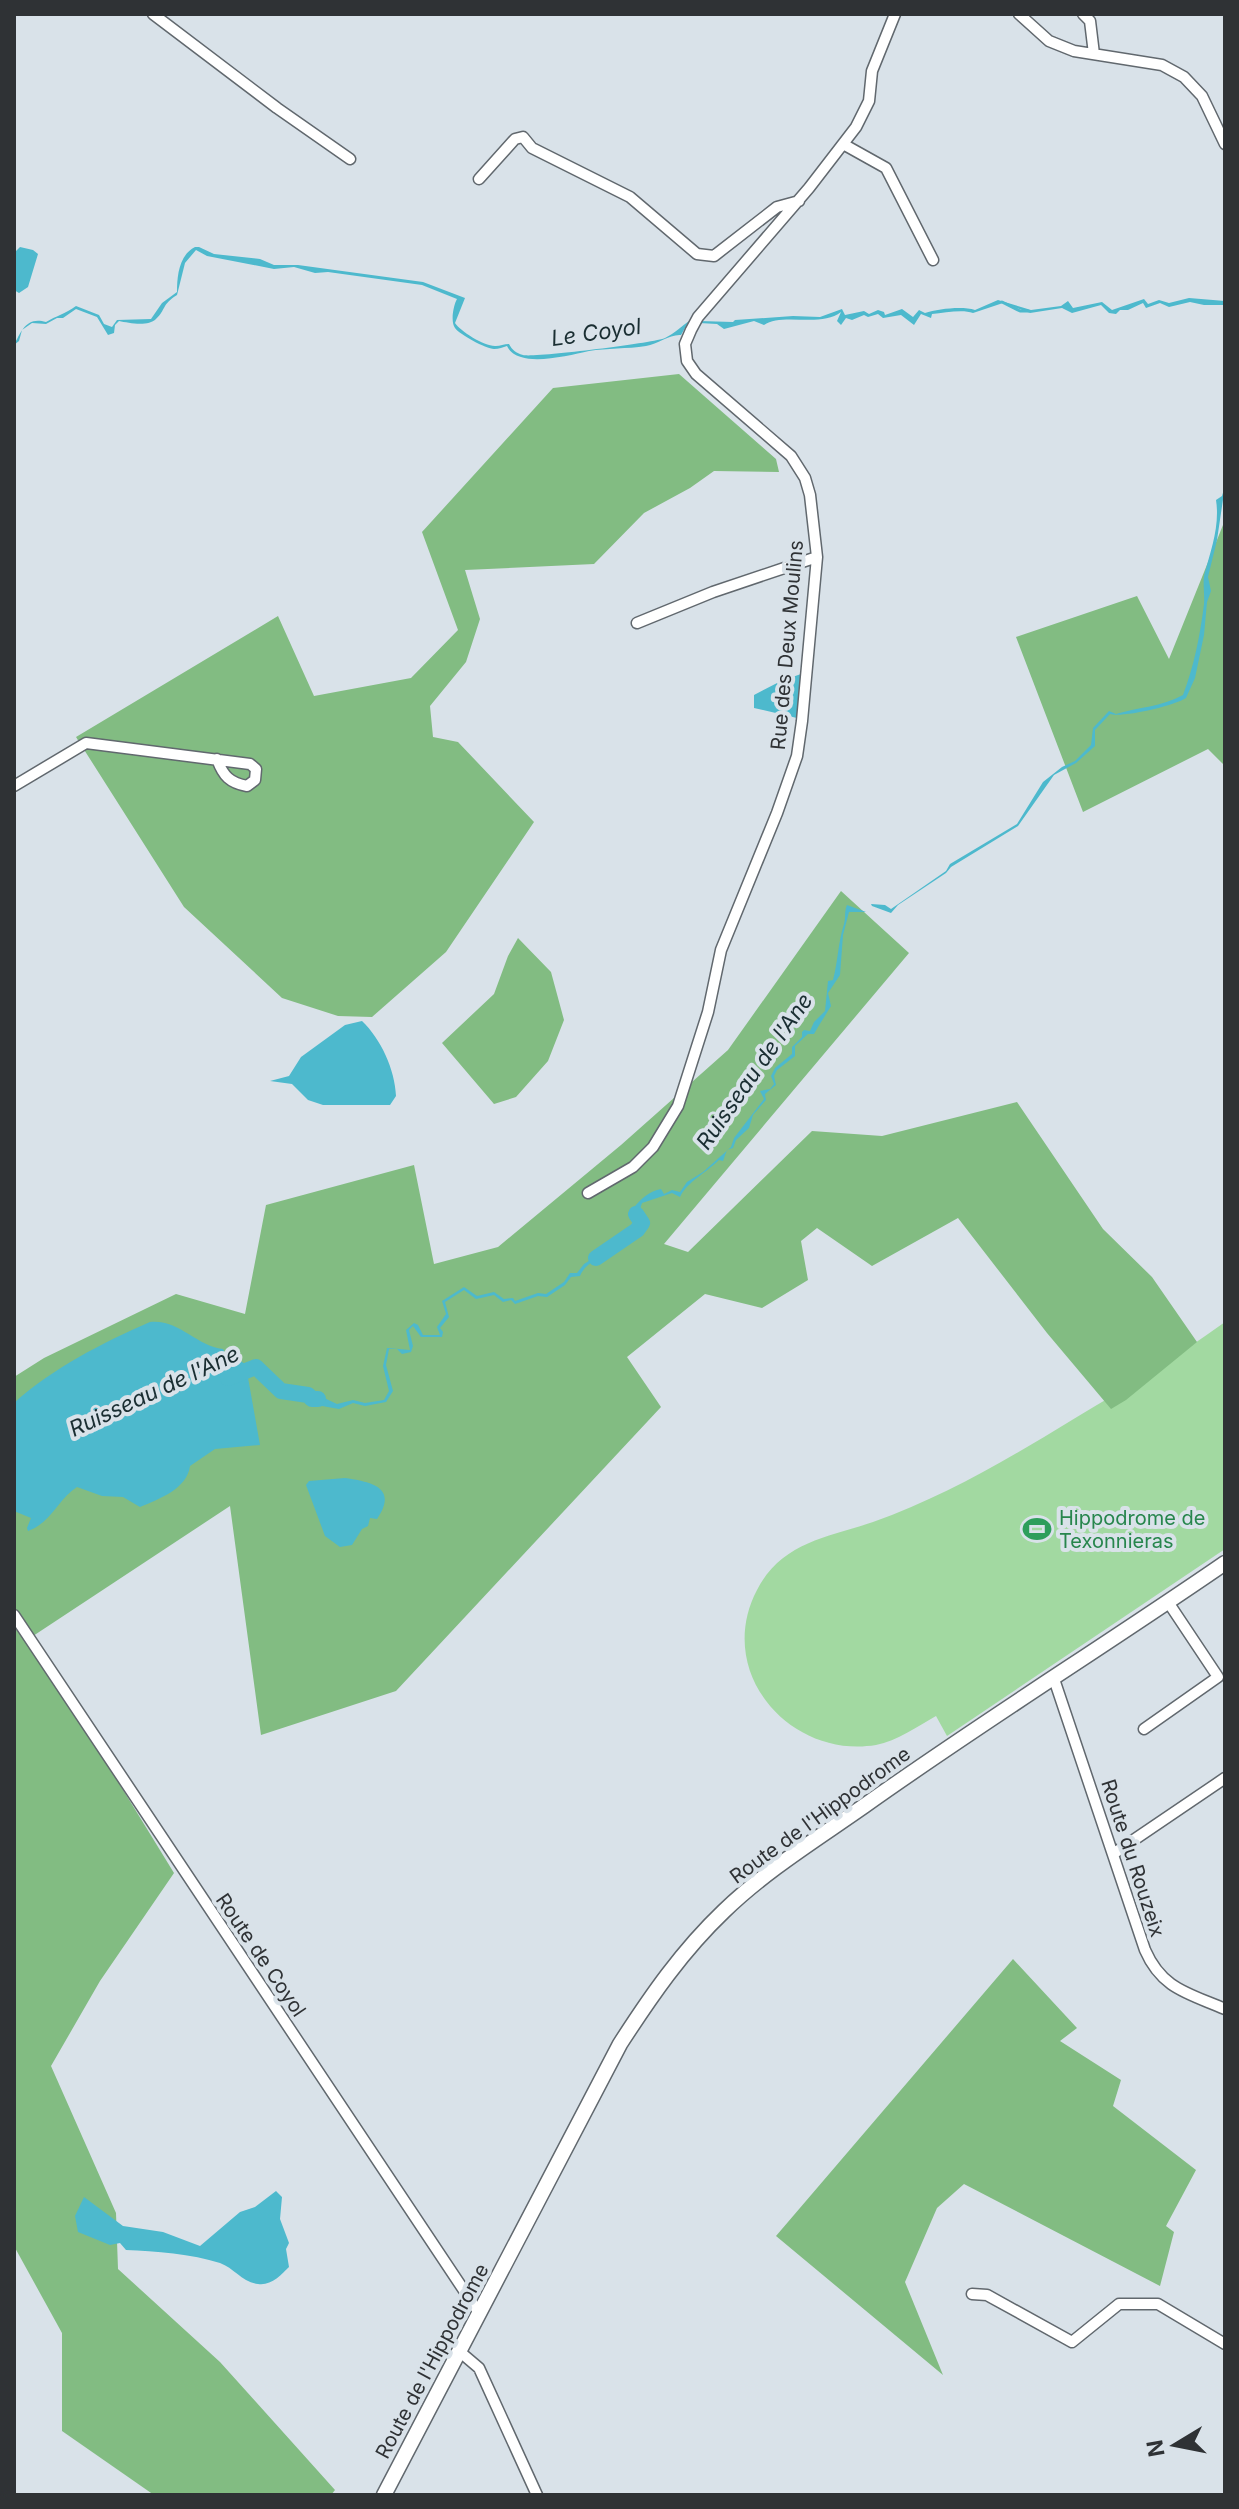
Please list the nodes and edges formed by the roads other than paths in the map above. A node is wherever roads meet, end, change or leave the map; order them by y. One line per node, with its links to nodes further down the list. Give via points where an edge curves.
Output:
1 (153, 14): 8 (street)
2 (895, 14): 6 (street, Rue des Deux Moulins, via 872,71 869,101)
3 (1019, 14): 5 (street, via 1049,41)
4 (1083, 14): 5 (street, via 1090,21)
5 (1094, 54): 7 (street, via 1162,65 1184,77 1202,96)
6 (843, 144): 10 (street, Rue des Deux Moulins); 11 (street, via 886,168)
7 (1225, 144)
8 (350, 159)
9 (479, 179): 10 (street, via 515,139 523,137 532,148 630,197 697,254 714,256 777,207)
10 (799, 201): 12 (street, Rue des Deux Moulins, via 698,317 685,344 696,374 791,456 805,478)
11 (933, 260)
12 (817, 557): 13 (street); 16 (street, Rue des Deux Moulins, via 797,756 721,950 678,1106 653,1147 633,1167)
13 (637, 623)
14 (217, 759): 15 (street, via 86,743)
15 (14, 786)
16 (588, 1193)
17 (1225, 1563): 18 (main road, Route de l'Hippodrome)
18 (1168, 1602): 20 (street); 21 (main road, Route de l'Hippodrome)
19 (14, 1615): 27 (street, Route de Coyol)
20 (1222, 1675): 22 (street)
21 (1054, 1679): 24 (street, Route du Rouzeix); 27 (main road, Route de l'Hippodrome, via 758,1881 684,1952 620,2044)
22 (1144, 1729)
23 (1225, 1778): 24 (street)
24 (1113, 1854): 25 (street, Route du Rouzeix, via 1154,1971 1171,1985)
25 (1225, 2009)
26 (972, 2294): 28 (street, via 987,2295 1072,2342 1119,2304 1158,2304)
27 (479, 2313): 29 (main road, Route de l'Hippodrome)
28 (1225, 2344)
29 (459, 2351): 30 (main road, Route de l'Hippodrome); 31 (street, via 479,2368)
30 (384, 2495)
31 (537, 2495)

